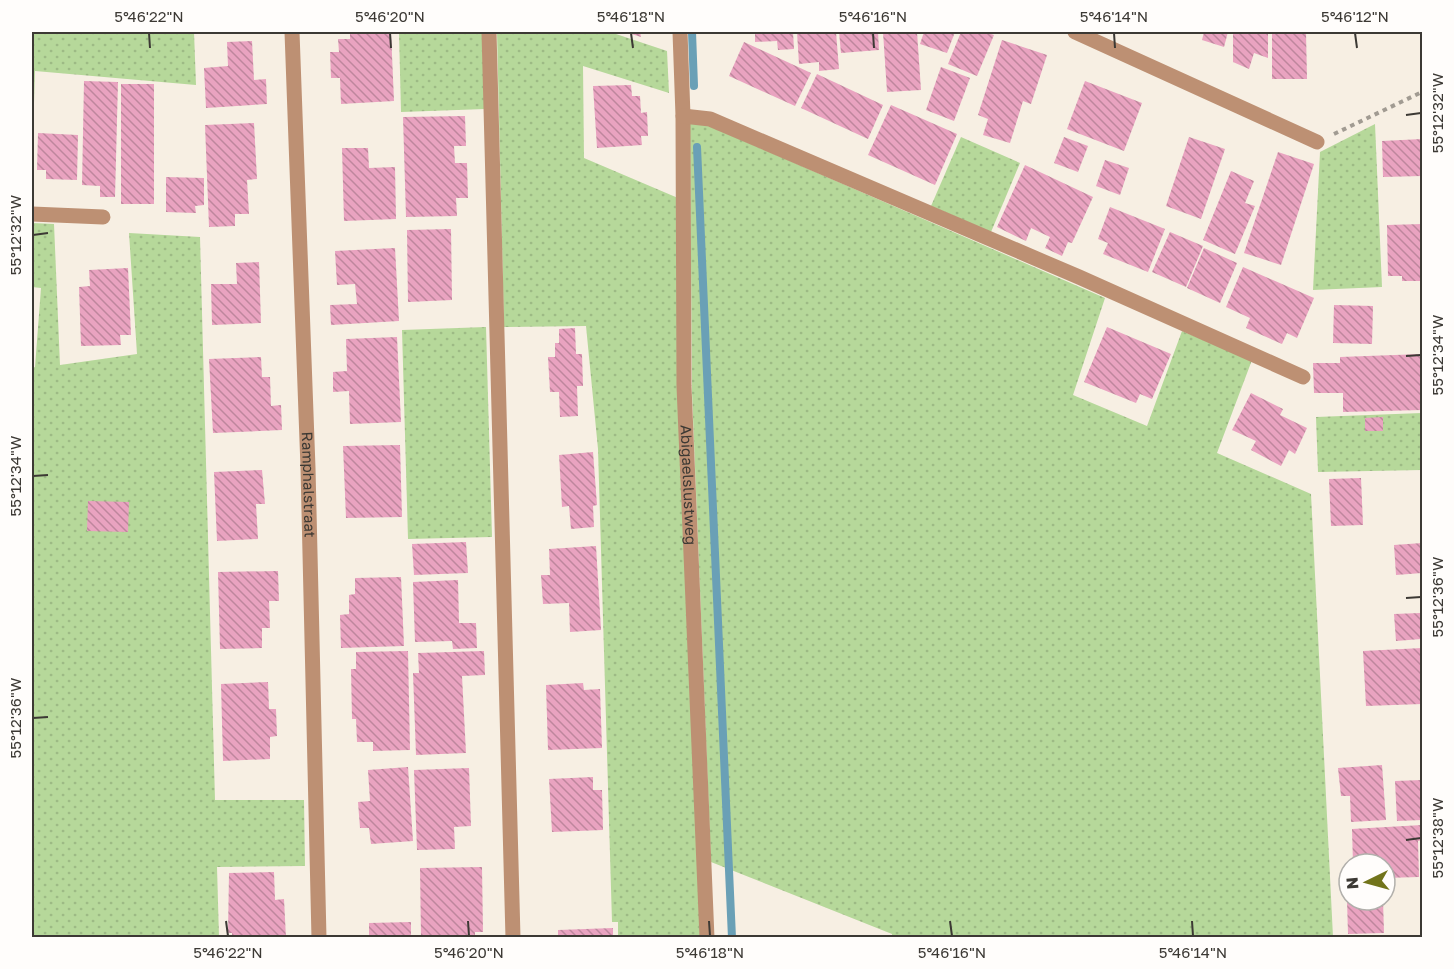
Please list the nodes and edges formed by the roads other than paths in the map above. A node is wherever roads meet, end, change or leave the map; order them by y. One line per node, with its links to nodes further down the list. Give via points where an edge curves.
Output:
1 (292, 32): 10 (street, Ramphalstraat, via 308,468)
2 (489, 32): 11 (street)
3 (680, 32): 5 (street, Abigaelslustweg)
4 (1075, 32): 6 (street)
5 (683, 116): 9 (street, via 710,119); 12 (street, Abigaelslustweg, via 684,386)
6 (1317, 142)
7 (32, 214): 8 (street)
8 (103, 217)
9 (1302, 377)
10 (319, 938)
11 (513, 938)
12 (707, 938)

